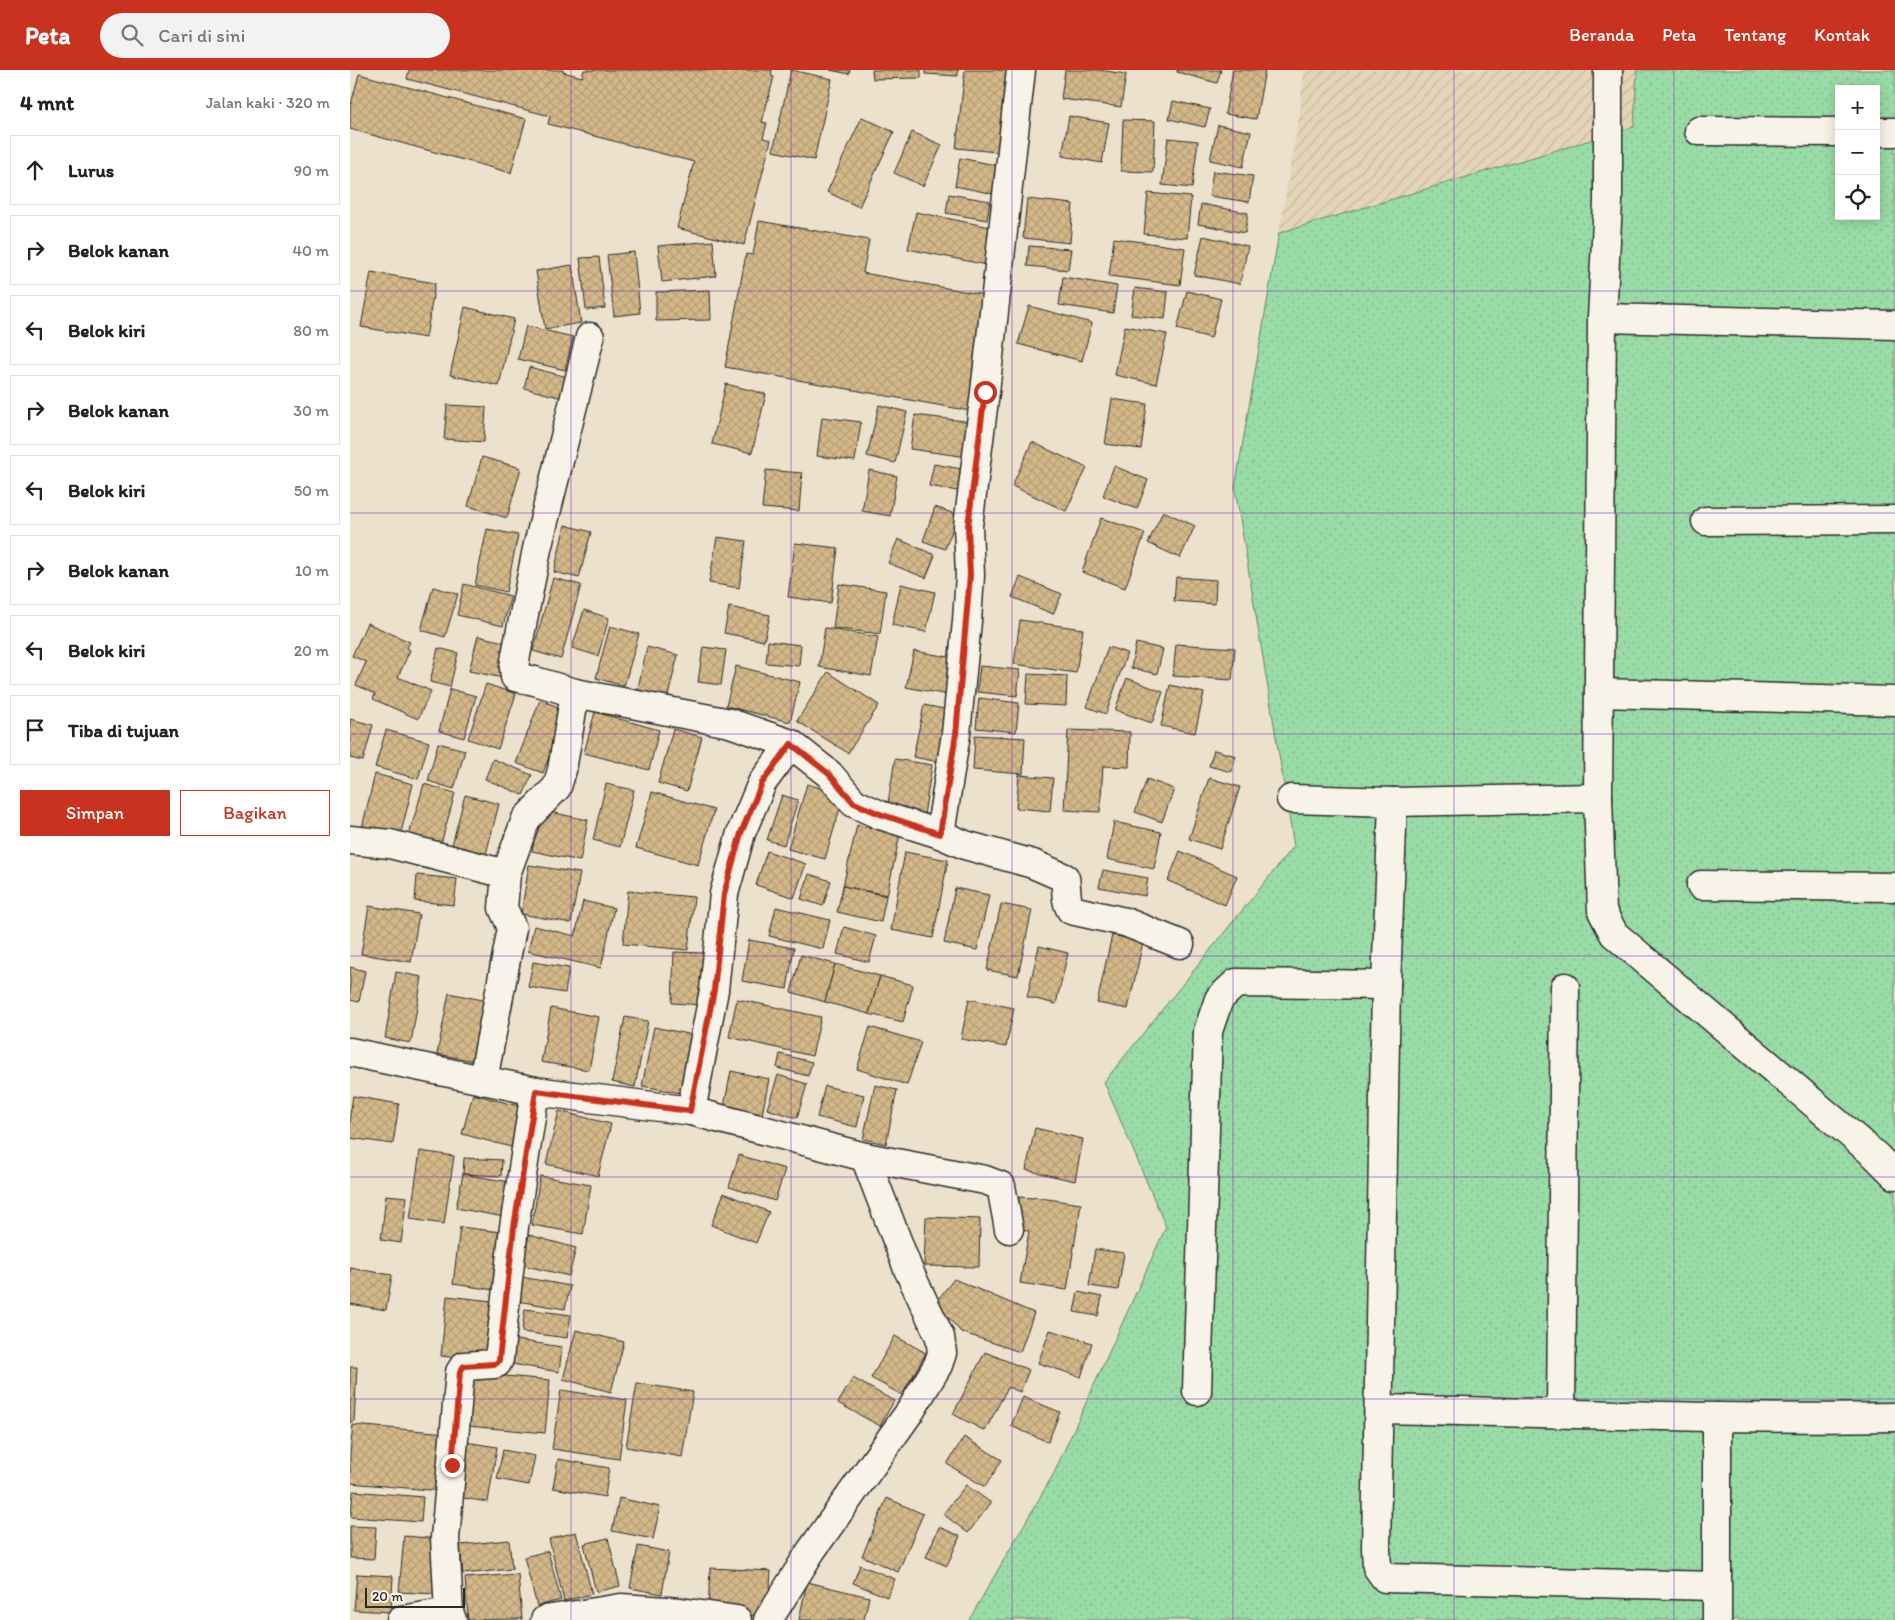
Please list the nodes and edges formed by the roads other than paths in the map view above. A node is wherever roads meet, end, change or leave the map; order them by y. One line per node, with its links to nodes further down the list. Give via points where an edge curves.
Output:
1 (1021, 70): 19 (street, via 968,526 970,575 956,734)
2 (1608, 70): 7 (street, via 1608,202)
3 (1699, 131): 4 (street)
4 (1835, 132)
5 (1880, 132): 6 (street)
6 (1895, 132)
7 (1602, 318): 8 (street); 13 (street)
8 (1895, 326)
9 (590, 337): 12 (street, via 536,549 514,667 515,677)
10 (1706, 520): 11 (street)
11 (1895, 520)
12 (575, 693): 15 (street, via 730,724); 21 (street, via 557,788 526,820)
13 (1599, 693): 14 (street); 17 (street)
14 (1895, 701)
15 (791, 744): 19 (street, via 829,774 854,803); 30 (street, via 762,783 741,833 724,894 714,990)
16 (1291, 798): 18 (street)
17 (1598, 798): 18 (street); 32 (street, via 1602,911 1614,934)
18 (1393, 802): 25 (street)
19 (940, 834): 24 (street, via 965,845 1033,864 1065,878 1067,904 1071,910 1125,922)
20 (350, 840): 21 (street, via 390,844)
21 (506, 874): 28 (street, via 504,908 512,928)
22 (1701, 885): 23 (street)
23 (1895, 887)
24 (1180, 944)
25 (1386, 985): 34 (street, via 1236,983 1219,999 1208,1031); 35 (street)
26 (1564, 987): 36 (street)
27 (350, 1052): 28 (street)
28 (483, 1080): 29 (street)
29 (536, 1091): 30 (street); 40 (street, via 514,1227 499,1360 494,1364 464,1366 460,1372 445,1538)
30 (690, 1111): 31 (street)
31 (865, 1157): 33 (street, via 994,1182 1001,1186); 44 (street, via 908,1269 940,1337 942,1353 911,1410 811,1552)
32 (1895, 1175)
33 (1009, 1229)
34 (1196, 1391)
35 (1380, 1409): 36 (street); 39 (street, via 1376,1548 1378,1568 1385,1578)
36 (1561, 1413): 38 (street)
37 (1895, 1416): 38 (street)
38 (1717, 1417): 39 (street)
39 (1716, 1586): 45 (street)
40 (451, 1616): 41 (street)
41 (401, 1620)
42 (545, 1620): 43 (street, via 621,1608)
43 (737, 1620)
44 (768, 1620)
45 (1718, 1620)

